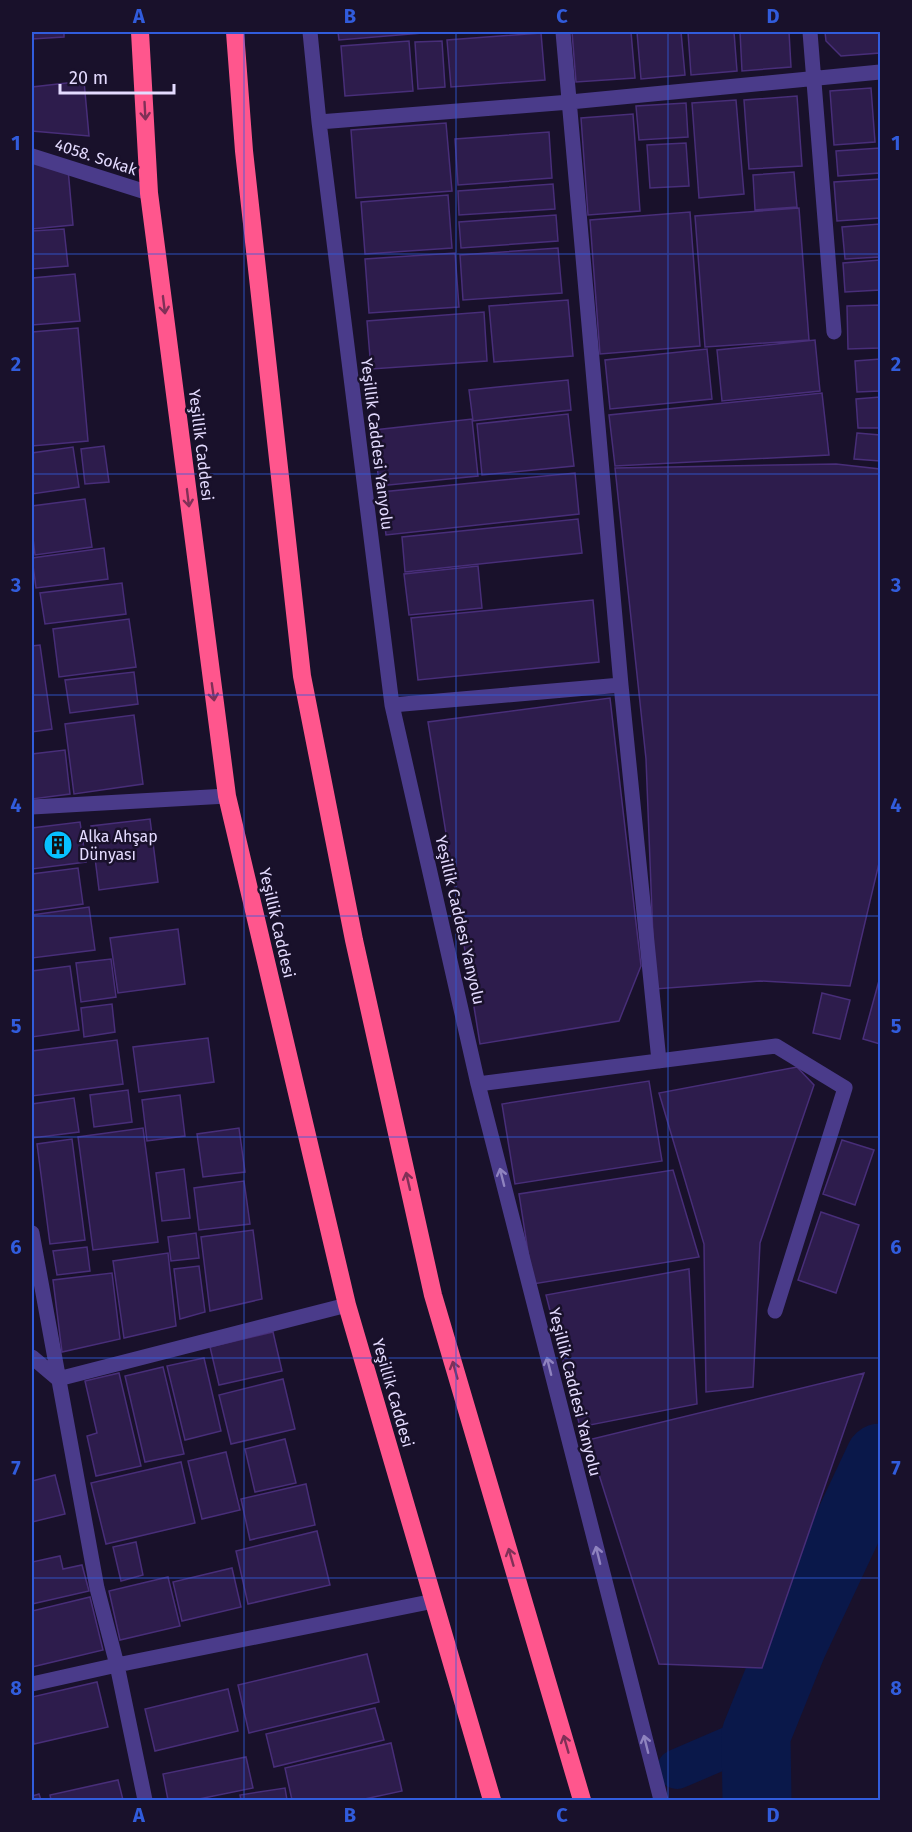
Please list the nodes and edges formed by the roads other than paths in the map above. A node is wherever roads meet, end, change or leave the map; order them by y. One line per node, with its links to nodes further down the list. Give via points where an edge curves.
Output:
1 (140, 32): 11 (highway, Yeşillik Caddesi, one-way to 11)
2 (235, 32): 29 (highway, one-way to 2, via 433,1295 351,929 302,676 244,151)
3 (310, 32): 9 (street, Yeşillik Caddesi Yanyolu)
4 (563, 32): 8 (street)
5 (810, 32): 7 (street)
6 (880, 72): 7 (street)
7 (814, 79): 8 (street); 12 (street)
8 (570, 102): 9 (street); 13 (street)
9 (319, 122): 14 (street, Yeşillik Caddesi Yanyolu)
10 (32, 156): 11 (street, 4058. Sokak)
11 (150, 193): 15 (highway, Yeşillik Caddesi, one-way to 15)
12 (834, 332)
13 (621, 685): 14 (street); 17 (street)
14 (392, 705): 18 (street, Yeşillik Caddesi Yanyolu)
15 (227, 796): 16 (street); 20 (highway, Yeşillik Caddesi)
16 (32, 807)
17 (659, 1061): 18 (street); 21 (street, via 776,1046 845,1088)
18 (478, 1084): 30 (street, Yeşillik Caddesi Yanyolu, one-way to 18)
19 (32, 1233): 23 (street)
20 (347, 1305): 23 (street); 24 (highway, Yeşillik Caddesi)
21 (775, 1311)
22 (32, 1357): 23 (street)
23 (58, 1379): 25 (street, via 97,1588)
24 (434, 1601): 25 (street); 28 (highway, Yeşillik Caddesi)
25 (117, 1665): 26 (street); 27 (street)
26 (32, 1684)
27 (145, 1800)
28 (492, 1800)
29 (582, 1800)
30 (660, 1800)

